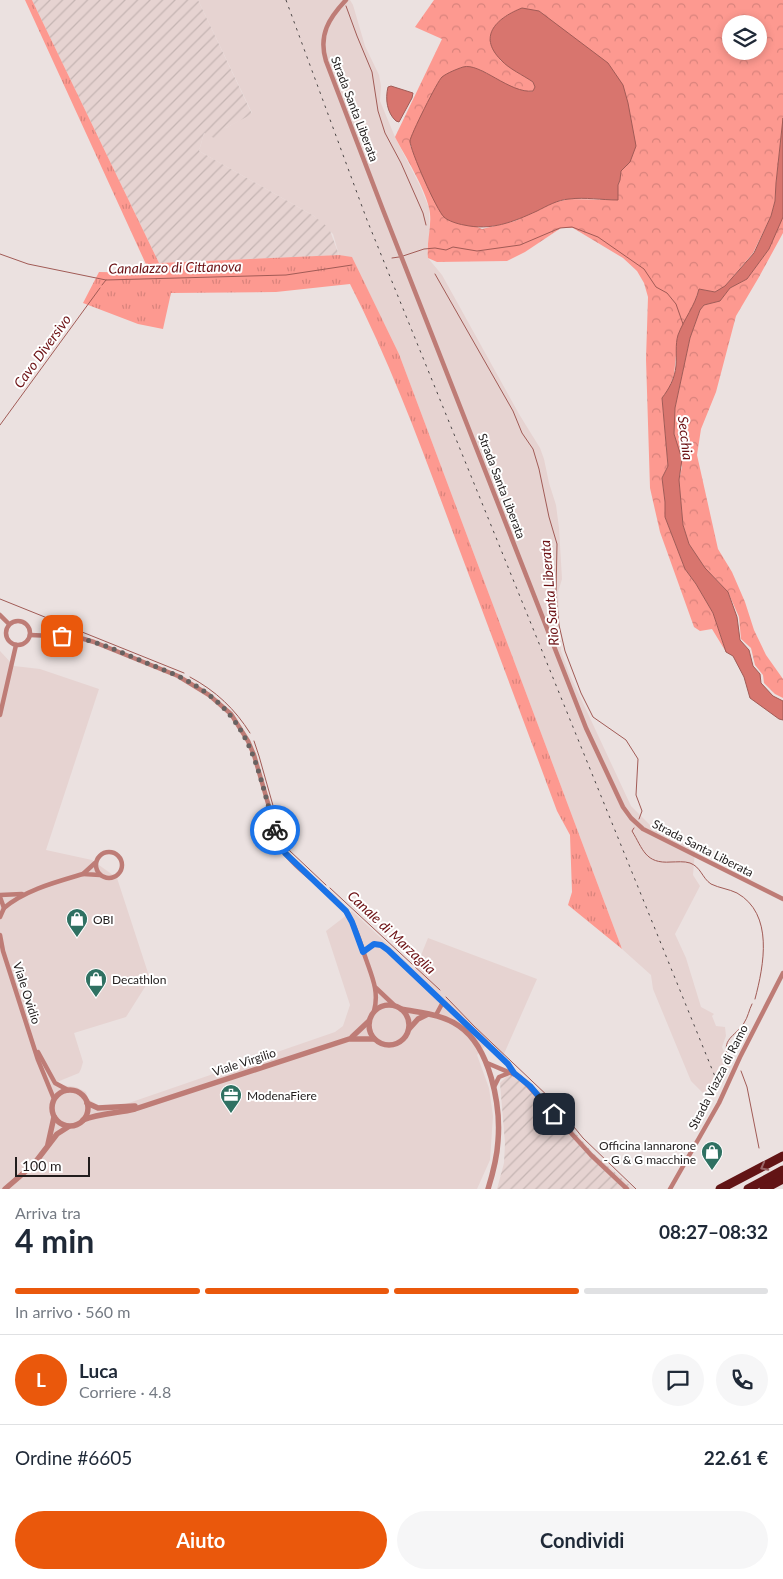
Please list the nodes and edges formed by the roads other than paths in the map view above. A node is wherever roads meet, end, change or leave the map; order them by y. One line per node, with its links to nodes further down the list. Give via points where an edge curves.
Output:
1 (346, 0): 12 (street, Strada Santa Liberata, via 325,29 323,51 586,728 623,808 643,829)
2 (0, 615): 3 (street)
3 (9, 624): 4 (street, via 16,620 24,622); 5 (street, via 5,635)
4 (30, 635): 5 (street, via 26,642); 18 (street, via 77,637 94,642 186,680 220,704 237,722 254,755 281,848 346,911)
5 (16, 645): 6 (street)
6 (0, 715)
7 (96, 862): 8 (street); 9 (street); 9 (street, via 102,854 108,853 115,854 121,861 122,868 116,876)
8 (83, 874): 9 (street); 10 (street)
9 (100, 875)
10 (28, 894): 11 (street); 13 (street)
11 (0, 896): 13 (street)
12 (783, 899)
13 (4, 908): 14 (street)
14 (0, 918)
15 (0, 935): 17 (street, Viale Ovidio)
16 (0, 946): 17 (street, Viale Ovidio)
17 (3, 952): 31 (street, Viale Ovidio)
18 (363, 952): 20 (street); 21 (street, via 371,944 381,945)
19 (783, 973): 49 (street, Strada Viazza di Ramo, via 718,1103)
20 (375, 986): 22 (street); 24 (street)
21 (443, 1002): 26 (street); 33 (street)
22 (394, 1005): 23 (street); 24 (street)
23 (401, 1009): 25 (street); 28 (street, via 408,1021)
24 (374, 1010): 27 (street)
25 (428, 1014): 26 (street); 28 (street, via 418,1019)
26 (436, 1015): 32 (street, via 454,1022 468,1033)
27 (369, 1021): 29 (street, Viale Virgilio); 30 (street)
28 (408, 1031): 30 (street, via 396,1044 384,1044)
29 (349, 1038): 30 (street, Viale Virgilio); 38 (street, Viale Virgilio)
30 (374, 1039)
31 (32, 1042): 34 (street, Viale Ovidio, via 55,1083); 36 (street, Viale Ovidio)
32 (487, 1063): 33 (street); 35 (street)
33 (514, 1073): 35 (street, via 503,1074); 48 (street)
34 (68, 1090): 36 (street); 37 (street, via 80,1093)
35 (493, 1091): 47 (street, via 499,1139)
36 (54, 1099): 39 (street, via 51,1108)
37 (87, 1103): 38 (street, Viale Virgilio, via 98,1108); 40 (street, via 88,1112)
38 (144, 1105): 40 (street, Viale Virgilio)
39 (54, 1117): 41 (street); 42 (street)
40 (84, 1120): 41 (street)
41 (68, 1127): 42 (street, via 57,1134)
42 (45, 1150): 46 (street)
43 (783, 1156): 50 (highway, one-way to 50)
44 (783, 1170): 51 (highway)
45 (783, 1179): 52 (highway)
46 (5, 1189)
47 (488, 1189)
48 (627, 1189)
49 (670, 1189)
50 (720, 1189)
51 (748, 1189)
52 (764, 1189)

